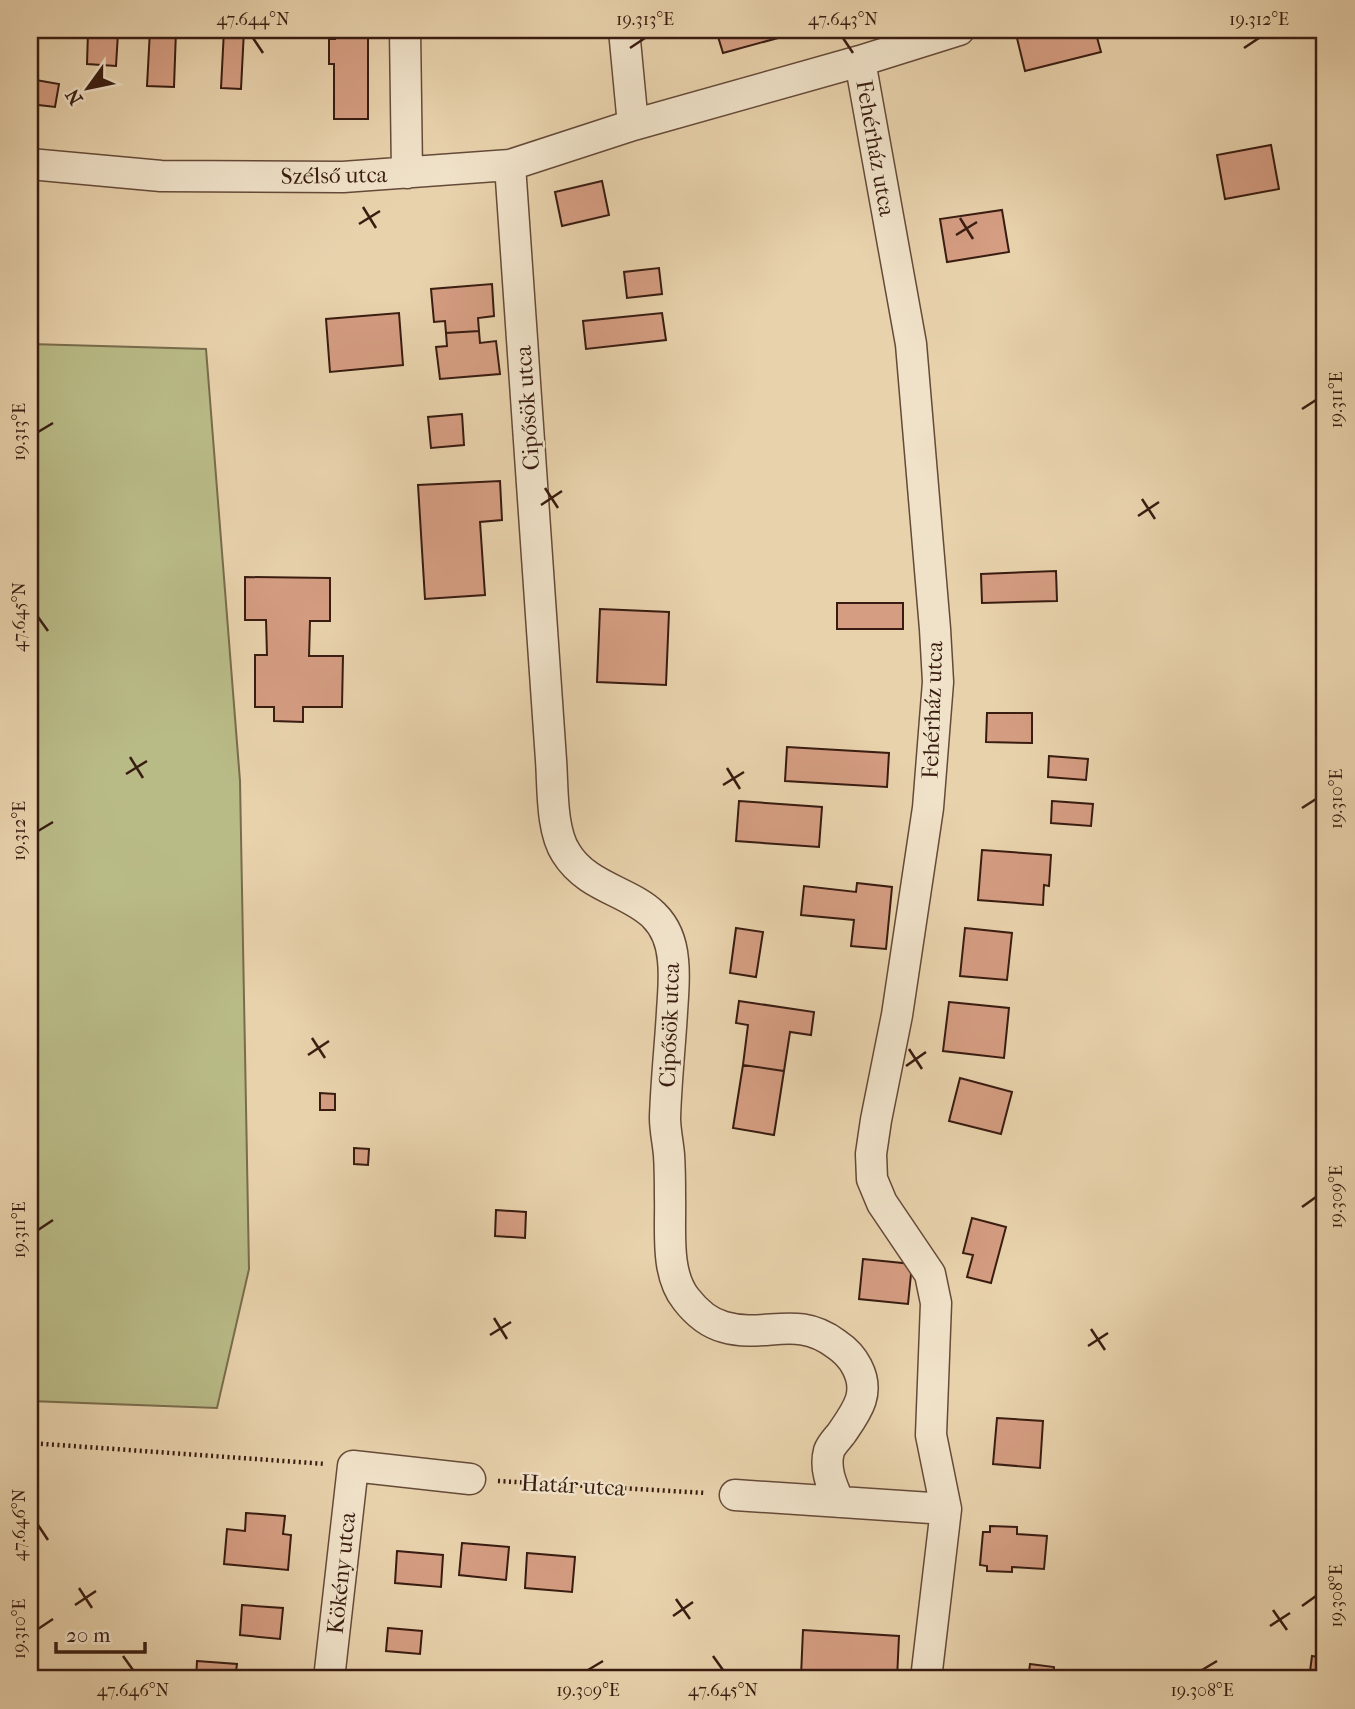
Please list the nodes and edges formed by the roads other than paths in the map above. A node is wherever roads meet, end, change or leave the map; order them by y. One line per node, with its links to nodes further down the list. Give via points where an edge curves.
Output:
1 (405, 30): 8 (street)
2 (624, 30): 5 (street)
3 (959, 30): 4 (street, Szélső utca)
4 (860, 61): 5 (street, Szélső utca); 12 (street, Fehérház utca, via 911,344 938,682 928,808 876,1120 872,1179 882,1203 930,1274 936,1303 931,1435)
5 (633, 125): 7 (street, Szélső utca)
6 (30, 164): 8 (street, Szélső utca, via 161,176)
7 (510, 164): 8 (street, Szélső utca); 11 (street, Cipősök utca, via 558,835 576,866 649,910 669,938 674,987 665,1119 671,1267 684,1297 702,1316 723,1327 812,1330 846,1351 857,1367 864,1386 859,1406 829,1450 830,1481)
8 (407, 173)
9 (470, 1479): 13 (street, Kökény utca, via 353,1466)
10 (734, 1495): 11 (street)
11 (839, 1502): 12 (street)
12 (946, 1510): 14 (street)
13 (329, 1679)
14 (926, 1679)

